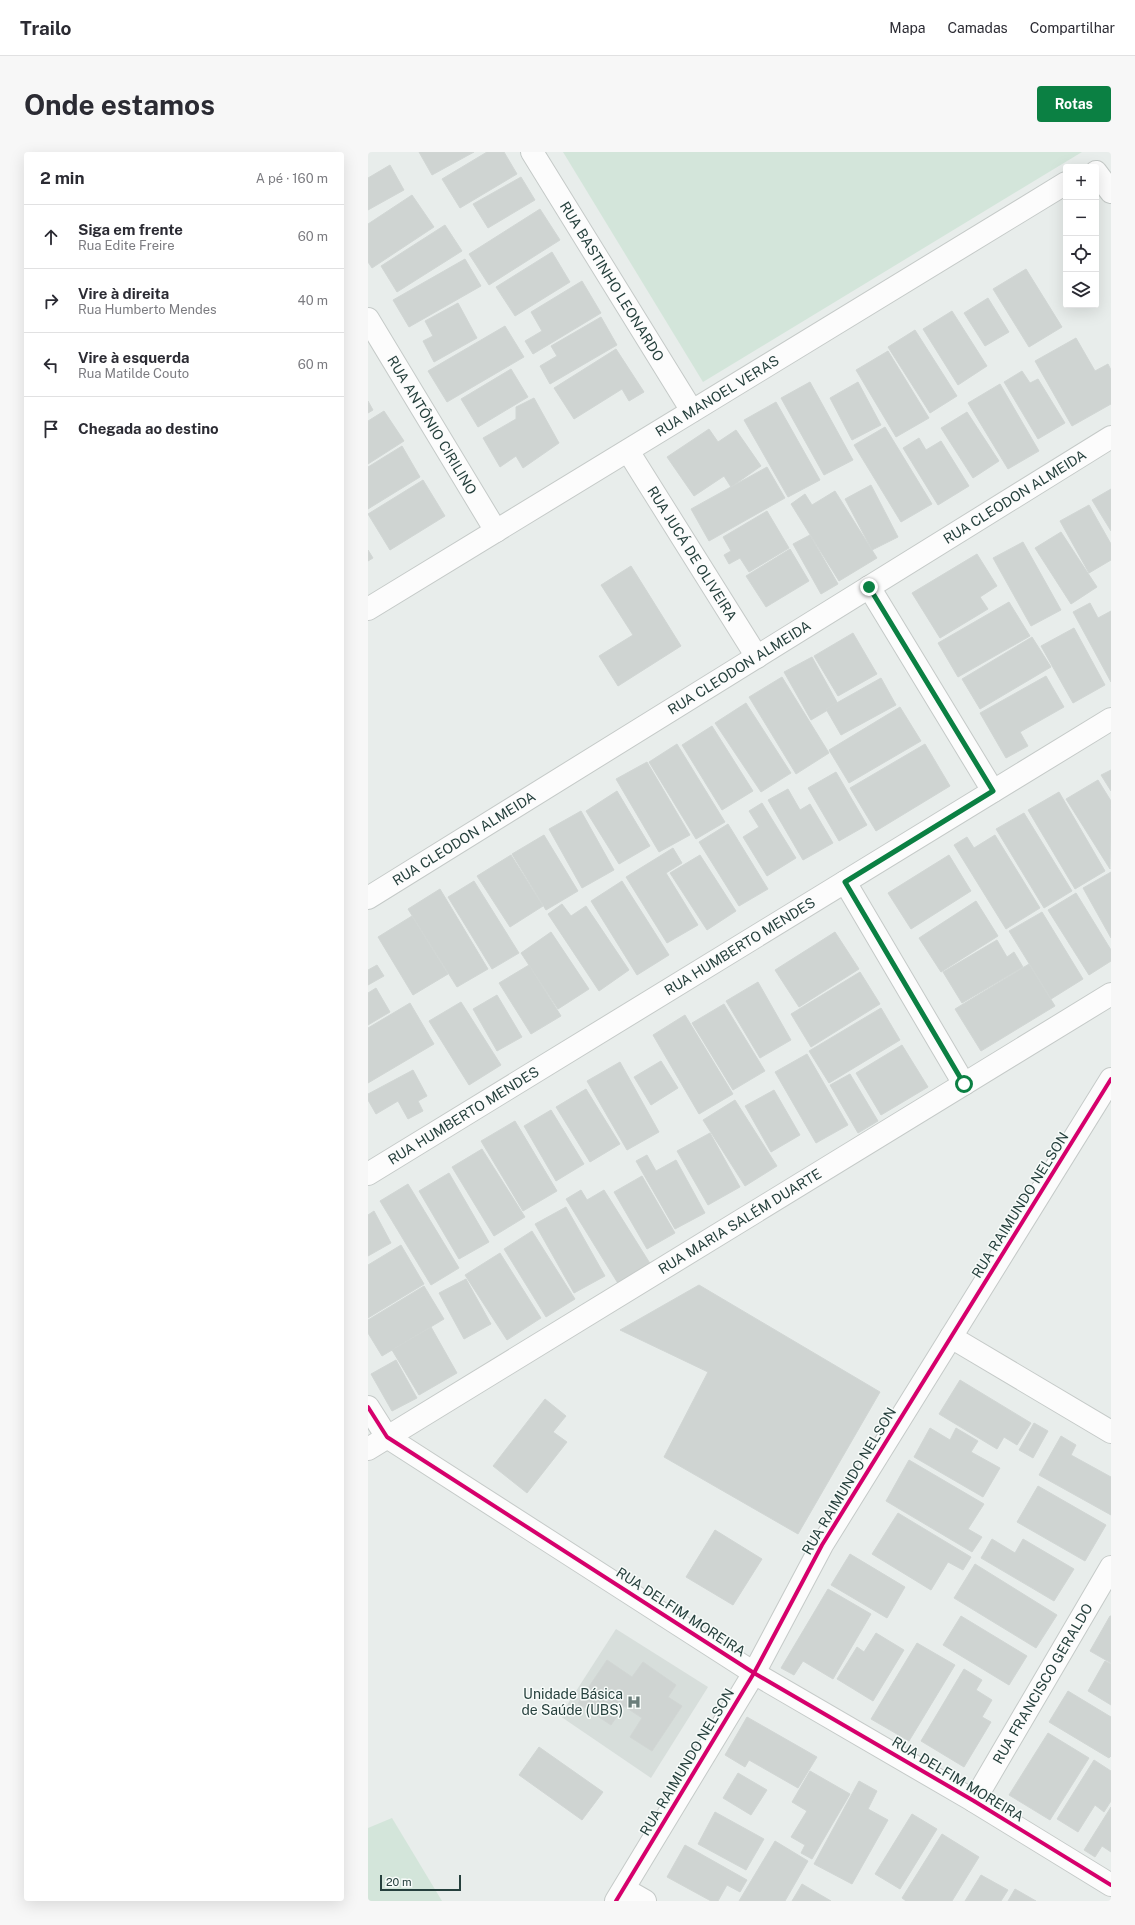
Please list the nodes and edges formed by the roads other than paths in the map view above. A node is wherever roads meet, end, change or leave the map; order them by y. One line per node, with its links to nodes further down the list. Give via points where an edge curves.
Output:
1 (532, 152): 6 (street, RUA BASTINHO LEONARDO)
2 (1099, 176): 4 (street)
3 (1063, 185): 6 (street, RUA MANOEL VERAS)
4 (1111, 192)
5 (368, 319): 9 (street, RUA ANTÔNIO CIRILINO)
6 (692, 411): 8 (street, RUA MANOEL VERAS)
7 (1111, 437): 10 (street, RUA CLEODON ALMEIDA)
8 (628, 451): 9 (street, RUA MANOEL VERAS); 12 (street, RUA JUCÁ DE OLIVEIRA)
9 (496, 531): 11 (street, RUA MANOEL VERAS)
10 (869, 587): 12 (street, RUA CLEODON ALMEIDA); 14 (street)
11 (368, 609)
12 (757, 657): 16 (street, RUA CLEODON ALMEIDA)
13 (1111, 719): 14 (street, RUA HUMBERTO MENDES)
14 (993, 791): 15 (street, RUA HUMBERTO MENDES)
15 (845, 882): 19 (street); 20 (street, RUA HUMBERTO MENDES)
16 (368, 898)
17 (1111, 994): 19 (street, RUA MARIA SALÉM DUARTE)
18 (1111, 1079): 21 (street, RUA RAIMUNDO NELSON)
19 (964, 1084): 24 (street, RUA MARIA SALÉM DUARTE)
20 (370, 1168)
21 (951, 1337): 23 (street); 27 (street, RUA RAIMUNDO NELSON, via 822,1545)
22 (368, 1407): 24 (street)
23 (1111, 1432)
24 (387, 1437): 25 (street, RUA MARIA SALÉM DUARTE); 27 (street, RUA DELFIM MOREIRA)
25 (368, 1449)
26 (1111, 1567): 28 (street, RUA FRANCISCO GERALDO)
27 (754, 1672): 28 (street, RUA DELFIM MOREIRA); 30 (street, RUA RAIMUNDO NELSON)
28 (974, 1801): 29 (street, RUA DELFIM MOREIRA)
29 (1111, 1885)
30 (620, 1895): 31 (street)
31 (645, 1901)

